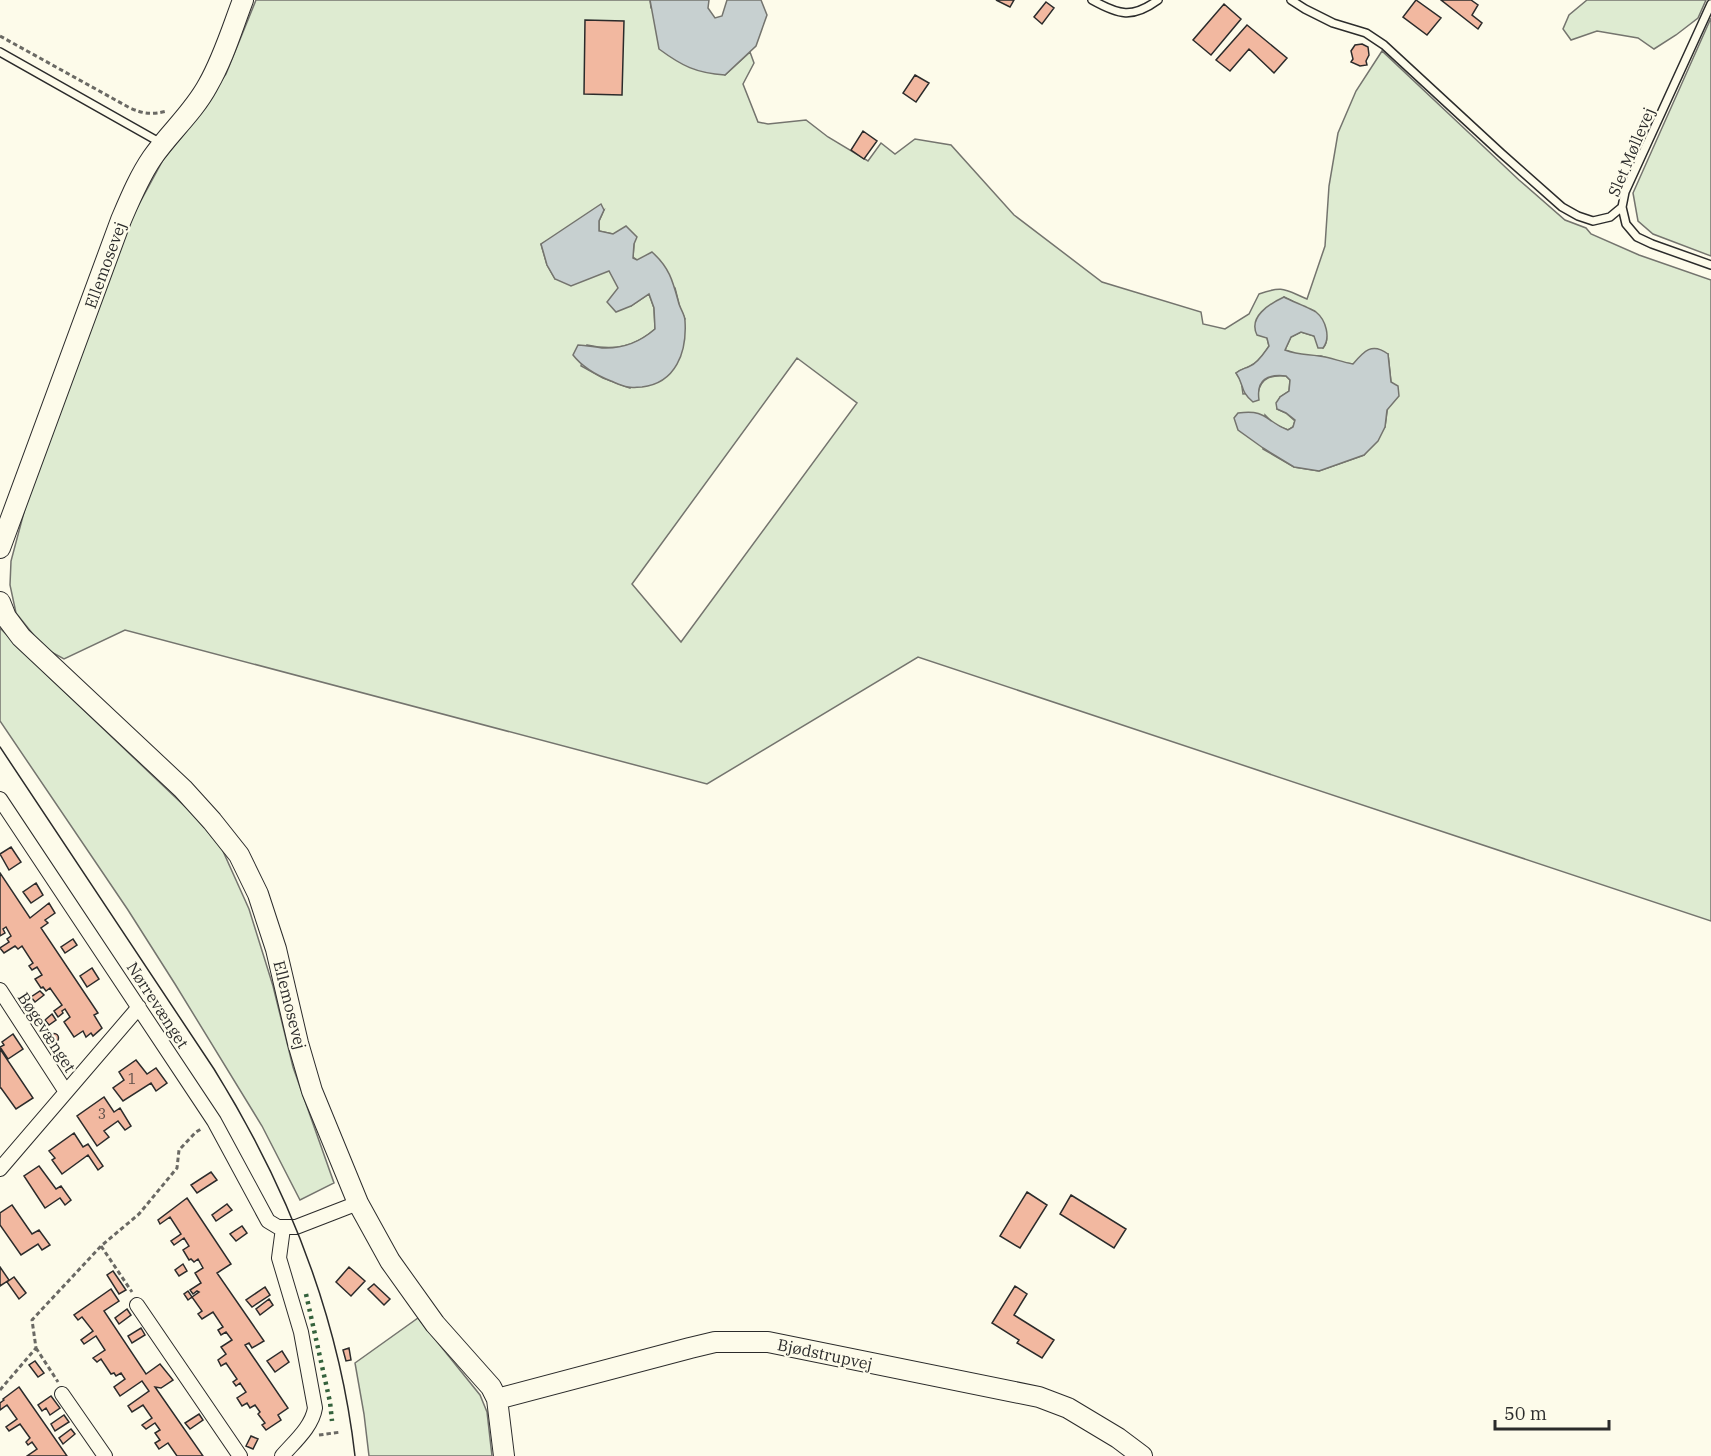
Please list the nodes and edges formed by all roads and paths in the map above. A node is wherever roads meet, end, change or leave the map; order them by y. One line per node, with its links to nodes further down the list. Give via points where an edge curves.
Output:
1 (243, 0): 9 (street, Ellemosevej, via 208,86)
2 (1092, 0): 3 (lane, via 1120,13 1135,13)
3 (1158, 0)
4 (1291, 0): 10 (lane, via 1384,45 1562,207 1593,221 1610,217)
5 (1711, 4): 10 (lane, Slet Møllevej, via 1625,192)
6 (0, 36): 8 (path, via 143,114 168,111)
7 (0, 52): 9 (lane)
8 (174, 106)
9 (164, 144): 12 (street, Ellemosevej, via 152,158 121,220)
10 (1622, 207): 11 (lane, Slet Møllevej, via 1626,224 1636,237)
11 (1711, 265)
12 (0, 548)
13 (0, 602): 20 (street, Ellemosevej, via 21,637 183,789 239,855 258,894 276,949 312,1091)
14 (0, 799): 16 (street, Nørrevænget)
15 (0, 990): 17 (street, Bøgevænget)
16 (139, 1007): 17 (street, Bøgevænget); 18 (street, Nørrevænget)
17 (66, 1092): 19 (street, Bøgevænget)
18 (214, 1121): 21 (street, Nørrevænget, via 265,1217); 22 (path, via 196,1132 179,1150 177,1168 139,1214)
19 (0, 1169)
20 (358, 1203): 21 (street, via 297,1227); 27 (street, Ellemosevej, via 414,1296)
21 (283, 1228): 32 (street, via 279,1258 301,1332 315,1408 314,1417)
22 (101, 1246): 23 (path, via 138,1300); 24 (path, via 32,1320)
23 (137, 1305): 31 (street)
24 (36, 1348): 25 (path); 26 (path)
25 (0, 1390)
26 (62, 1394): 30 (street)
27 (497, 1399): 33 (street, Ellemosevej); 34 (street, Bjødstrupvej, via 715,1342 768,1342 1039,1397 1068,1408)
28 (341, 1432): 29 (path)
29 (331, 1433)
30 (105, 1456)
31 (240, 1456)
32 (282, 1456)
33 (504, 1456)
34 (1142, 1456)

